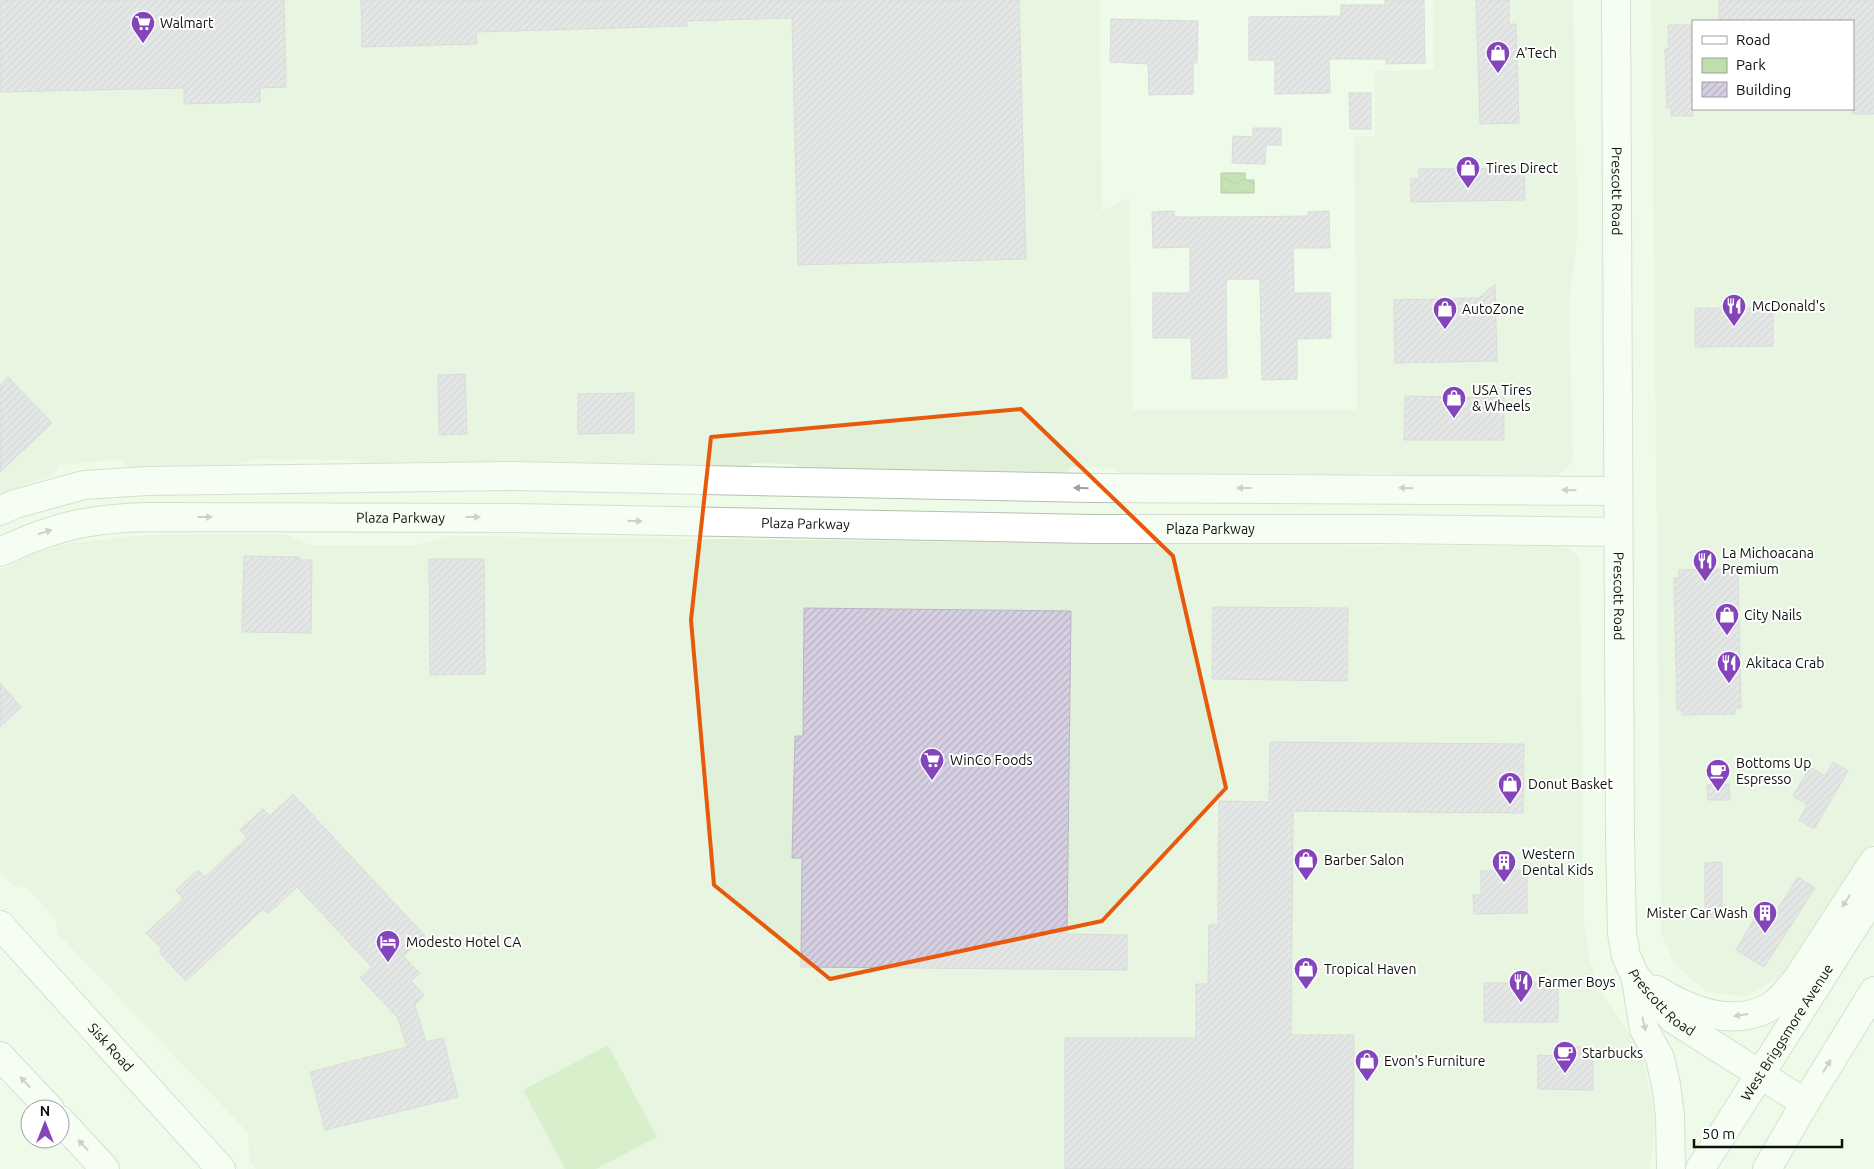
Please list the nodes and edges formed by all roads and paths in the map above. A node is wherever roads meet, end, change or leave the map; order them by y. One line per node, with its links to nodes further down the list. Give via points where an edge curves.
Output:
1 (1616, 0): 2 (main road, Prescott Road)
2 (1618, 491): 3 (main road, one-way to 3, via 1092,488 514,476 167,480 84,485); 4 (main road, Prescott Road)
3 (0, 511)
4 (1618, 532): 5 (main road, Plaza Parkway, one-way to 4, via 35,535 72,524 145,517 514,518 1092,529); 9 (main road, Prescott Road, via 1622,933 1626,956)
5 (0, 552)
6 (1874, 861): 9 (main road, one-way to 9, via 1798,978 1768,1008 1740,1016 1710,1014 1678,1003)
7 (1874, 895): 12 (main road, West Briggsmore Avenue)
8 (0, 925): 17 (main road, Sisk Road)
9 (1635, 976): 12 (main road, Prescott Road, via 1673,1019); 18 (main road, one-way to 18, via 1644,1029 1660,1058 1666,1085)
10 (1874, 991): 14 (main road, one-way to 10)
11 (0, 1056): 13 (main road, one-way to 11)
12 (1759, 1075): 14 (main road, Prescott Road); 19 (main road, West Briggsmore Avenue)
13 (41, 1099)
14 (1805, 1103): 20 (main road)
15 (70, 1131): 16 (main road, one-way to 15)
16 (106, 1169)
17 (221, 1169)
18 (1671, 1169)
19 (1700, 1169)
20 (1767, 1169)

